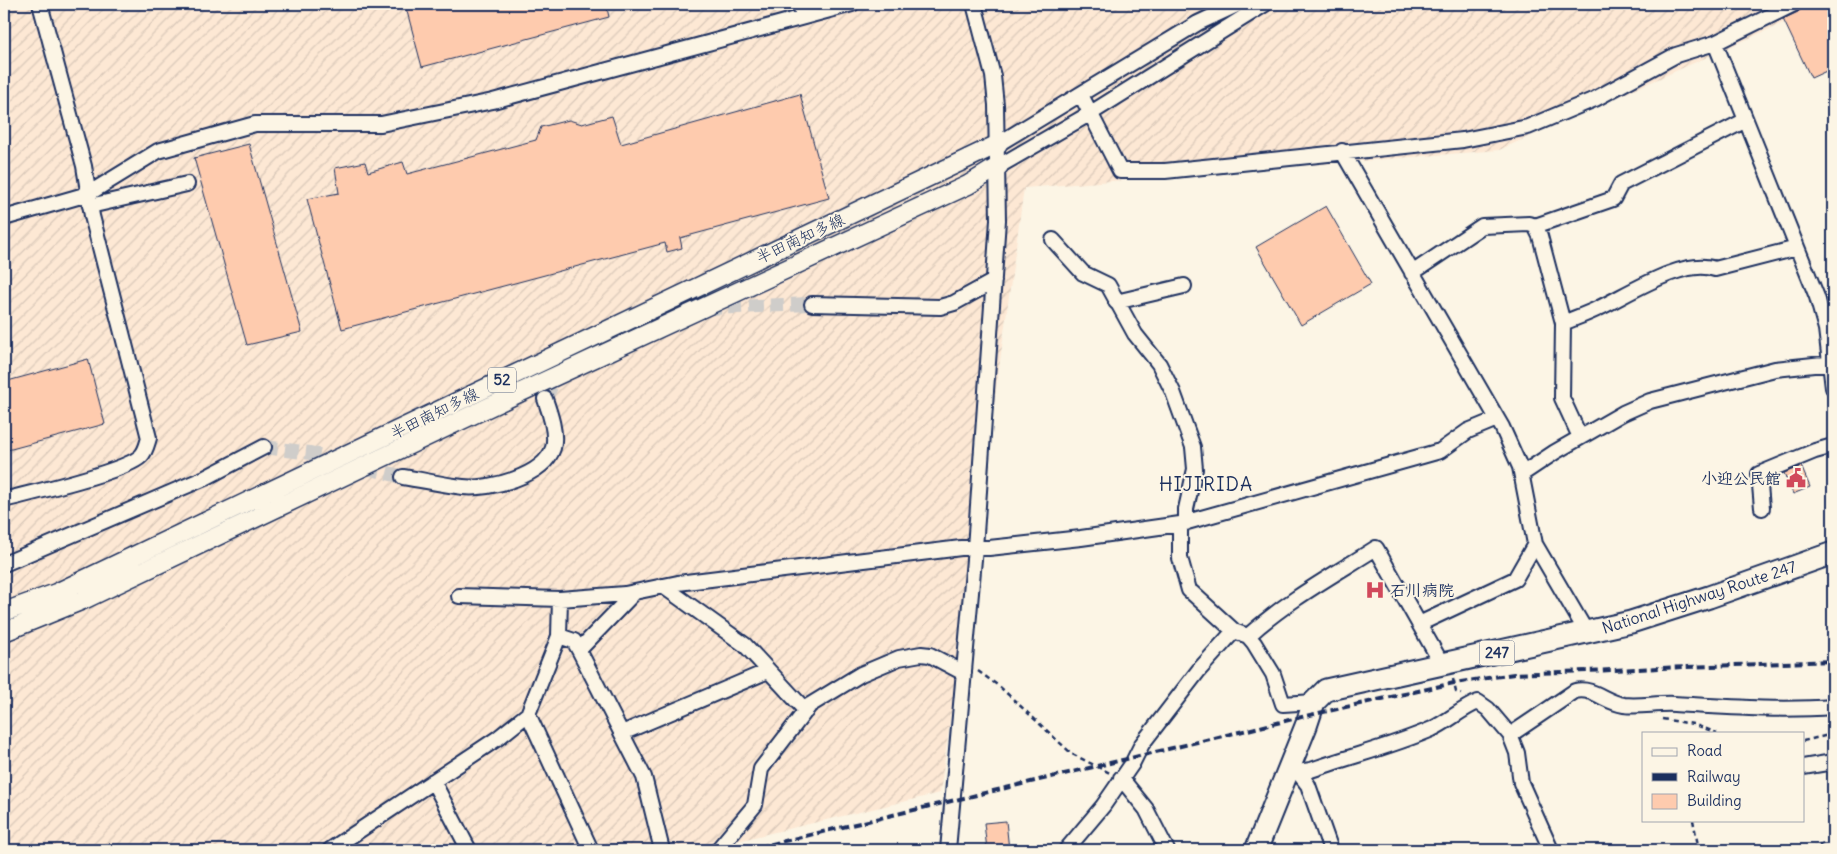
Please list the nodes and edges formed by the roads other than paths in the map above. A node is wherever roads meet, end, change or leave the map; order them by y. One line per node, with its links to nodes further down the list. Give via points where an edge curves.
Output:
1 (40, 4): 16 (street, via 84,166)
2 (852, 4): 7 (street)
3 (974, 4): 12 (street, via 993,76)
4 (1239, 4): 9 (street, via 1198,23)
5 (1264, 4): 10 (street)
6 (1794, 4): 8 (street)
7 (802, 10): 16 (street, via 493,101 382,124 254,124 158,151)
8 (1715, 43): 11 (street); 13 (street, via 1676,55 1595,99 1528,127 1463,140)
9 (1081, 95): 10 (street); 12 (street)
10 (1091, 113): 13 (street, via 1120,171 1165,171); 14 (street)
11 (1746, 120): 18 (street, via 1621,184 1613,199); 20 (street)
12 (998, 144): 14 (street); 47 (main road, 半田南知多線 / 52, via 56,593)
13 (1342, 151): 21 (street)
14 (999, 166): 22 (street); 50 (main road, 半田南知多線 / 52, via 968,185 83,600)
15 (187, 184): 16 (street)
16 (89, 200): 17 (street); 36 (street, via 149,438 140,457 123,465)
17 (4, 218)
18 (1534, 226): 21 (street, via 1482,226); 26 (street, via 1540,236)
19 (1053, 240): 24 (street, via 1083,272 1108,285)
20 (1796, 248): 26 (street, via 1715,269 1707,266 1671,272); 27 (street, via 1817,296)
21 (1412, 273): 30 (street)
22 (994, 281): 25 (street, via 940,308); 40 (street)
23 (1184, 286): 24 (street)
24 (1116, 302): 38 (street, via 1135,334 1159,364 1193,447 1195,469)
25 (812, 304)
26 (1563, 323): 31 (street, via 1562,398)
27 (1832, 363): 28 (street); 31 (street, via 1775,369 1650,401)
28 (1833, 388)
29 (545, 399): 35 (street, via 555,439 553,449 536,470 520,477 464,488)
30 (1497, 419): 34 (street); 38 (street, via 1468,432 1440,452)
31 (1580, 437): 34 (street)
32 (1833, 446): 37 (street, via 1759,474)
33 (264, 447): 42 (street, via 204,478)
34 (1522, 474): 39 (street)
35 (403, 477)
36 (4, 500)
37 (1762, 508)
38 (1183, 524): 40 (street); 49 (street, via 1180,558 1189,590)
39 (1535, 544): 48 (street, via 1515,579); 51 (street)
40 (975, 548): 43 (street); 57 (street)
41 (1833, 552): 51 (highway, National Highway Route 247 / 247, via 1709,597)
42 (4, 564)
43 (663, 586): 44 (street); 56 (street, via 745,645)
44 (635, 592): 46 (street); 54 (street)
45 (459, 596): 46 (street)
46 (560, 599): 52 (street)
47 (4, 612)
48 (1419, 624): 53 (street, via 1376,548 1296,597); 55 (street)
49 (1234, 631): 53 (street); 67 (street, via 1199,670 1142,744)
50 (4, 632)
51 (1587, 633): 55 (highway, National Highway Route 247 / 247)
52 (559, 636): 54 (street, via 574,641); 61 (street)
53 (1248, 636): 58 (street, via 1267,663 1283,704)
54 (579, 650): 62 (street)
55 (1443, 666): 58 (highway, National Highway Route 247 / 247, via 1326,690)
56 (768, 671): 60 (street); 62 (street)
57 (964, 673): 60 (street, via 930,655 899,658 861,674 810,705); 74 (street)
58 (1314, 702): 66 (highway)
59 (1833, 707): 63 (street, via 1793,710 1626,705 1610,702 1585,689 1575,691)
60 (806, 711): 69 (street, via 761,769 755,805)
61 (528, 714): 68 (street); 72 (street)
62 (622, 733): 73 (street, via 644,777)
63 (1510, 735): 66 (street, via 1478,702 1432,729 1311,770); 79 (street, via 1517,753 1521,783)
64 (1833, 762): 65 (street)
65 (1804, 767)
66 (1294, 771): 77 (highway); 78 (street, via 1308,785)
67 (1121, 778): 75 (street, via 1095,817); 76 (street, via 1146,809)
68 (433, 781): 70 (street); 71 (street)
69 (720, 847)
70 (330, 850)
71 (469, 850)
72 (591, 850)
73 (662, 850)
74 (948, 850)
75 (1066, 850)
76 (1167, 850)
77 (1256, 850)
78 (1331, 850)
79 (1551, 850)

